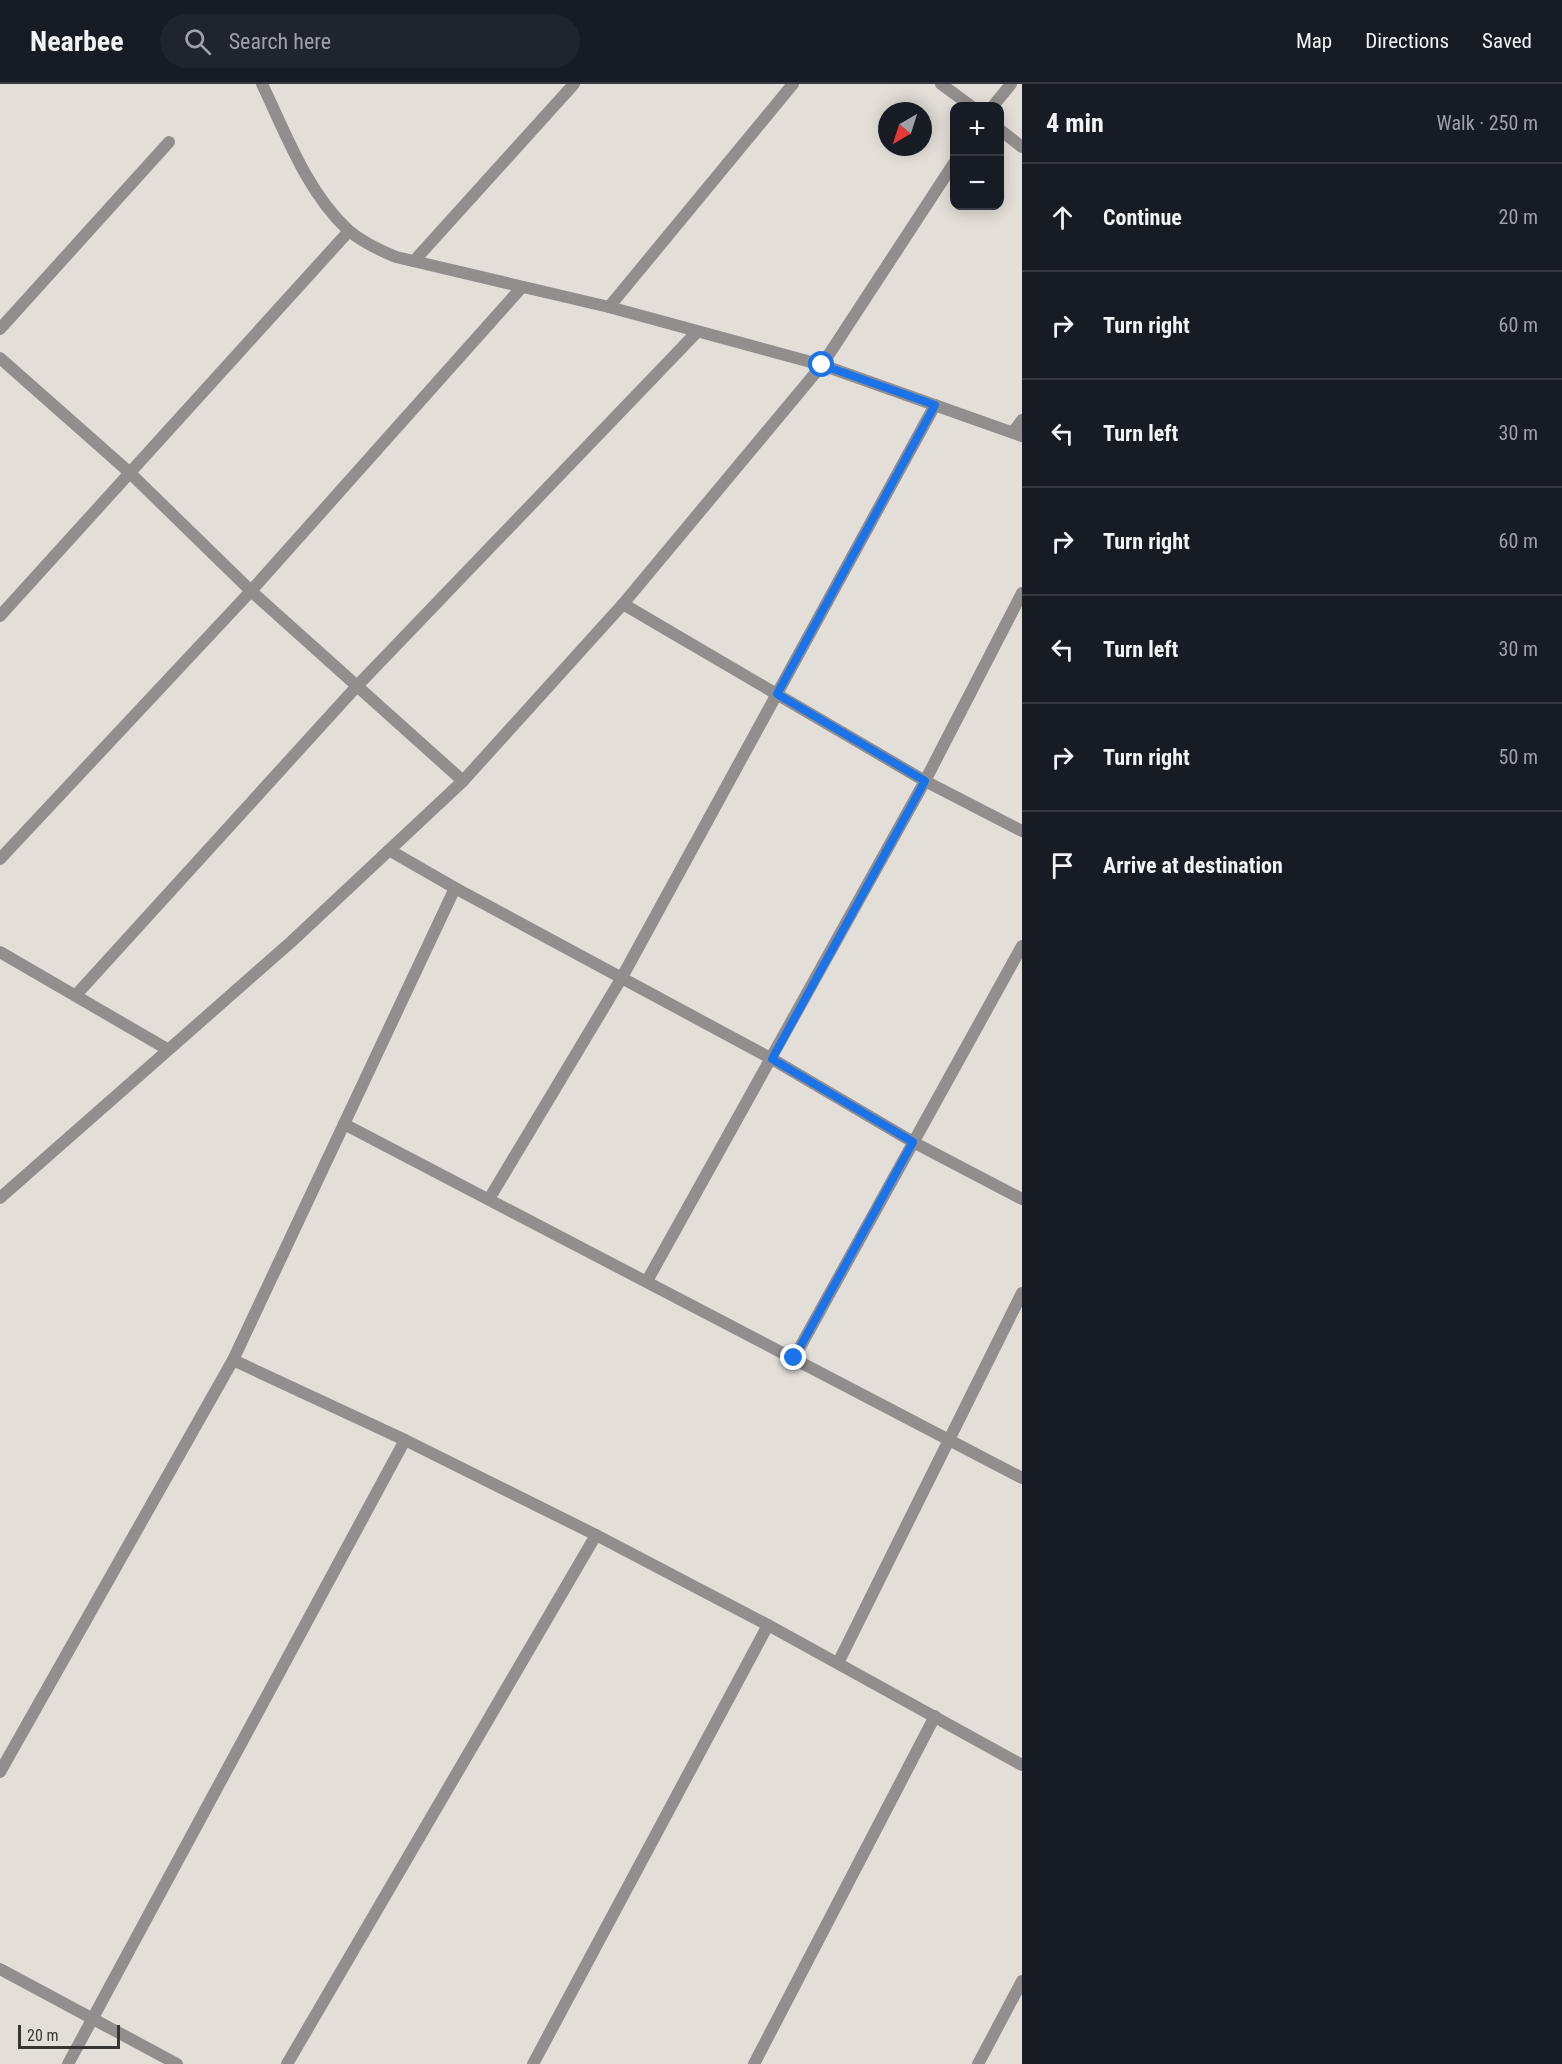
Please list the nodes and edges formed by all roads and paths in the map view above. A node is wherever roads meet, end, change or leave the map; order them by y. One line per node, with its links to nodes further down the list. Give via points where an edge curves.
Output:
1 (262, 84): 12 (street, via 311,183)
2 (574, 84): 13 (street)
3 (793, 84): 15 (street)
4 (940, 84): 6 (street)
5 (1011, 84): 7 (street)
6 (965, 102)
7 (996, 102)
8 (1004, 133): 10 (street)
9 (169, 142): 16 (street)
10 (1022, 147)
11 (950, 169): 19 (street)
12 (349, 231): 13 (street, via 396,257); 23 (street)
13 (414, 261): 14 (street)
14 (522, 287): 15 (street); 24 (street)
15 (609, 306): 17 (street)
16 (0, 329)
17 (697, 332): 19 (street); 28 (street)
18 (0, 358): 23 (street)
19 (822, 365): 20 (street); 26 (street)
20 (935, 405): 22 (street); 29 (street)
21 (1022, 420): 22 (street)
22 (1017, 434)
23 (129, 472): 24 (street); 27 (street)
24 (251, 591): 28 (street); 34 (street)
25 (1022, 593): 31 (street)
26 (623, 604): 29 (street); 30 (street)
27 (0, 616)
28 (357, 686): 30 (street); 39 (street)
29 (777, 694): 31 (street); 38 (street)
30 (463, 781): 33 (street)
31 (925, 781): 32 (street); 41 (street)
32 (1022, 831)
33 (389, 850): 35 (street); 40 (street, via 291,942)
34 (0, 859)
35 (455, 888): 38 (street); 42 (street)
36 (1022, 946): 43 (street)
37 (0, 952): 39 (street)
38 (621, 979): 41 (street); 45 (street)
39 (76, 995): 40 (street)
40 (167, 1049): 44 (street)
41 (772, 1059): 43 (street); 47 (street)
42 (344, 1124): 45 (street); 50 (street)
43 (913, 1142): 46 (street); 49 (street)
44 (0, 1198)
45 (489, 1199): 47 (street)
46 (1022, 1199)
47 (647, 1281): 49 (street)
48 (1022, 1293): 51 (street)
49 (794, 1358): 51 (street)
50 (233, 1360): 52 (street); 59 (street)
51 (950, 1439): 53 (street); 56 (street)
52 (405, 1440): 54 (street); 62 (street)
53 (1022, 1478)
54 (596, 1535): 55 (street); 65 (street)
55 (768, 1624): 56 (street); 66 (street)
56 (838, 1663): 57 (street)
57 (935, 1716): 58 (street); 67 (street)
58 (1022, 1765)
59 (0, 1772)
60 (0, 1969): 62 (street)
61 (1022, 1981): 68 (street)
62 (93, 2018): 63 (street); 64 (street)
63 (68, 2064)
64 (177, 2064)
65 (287, 2064)
66 (533, 2064)
67 (754, 2064)
68 (978, 2064)

